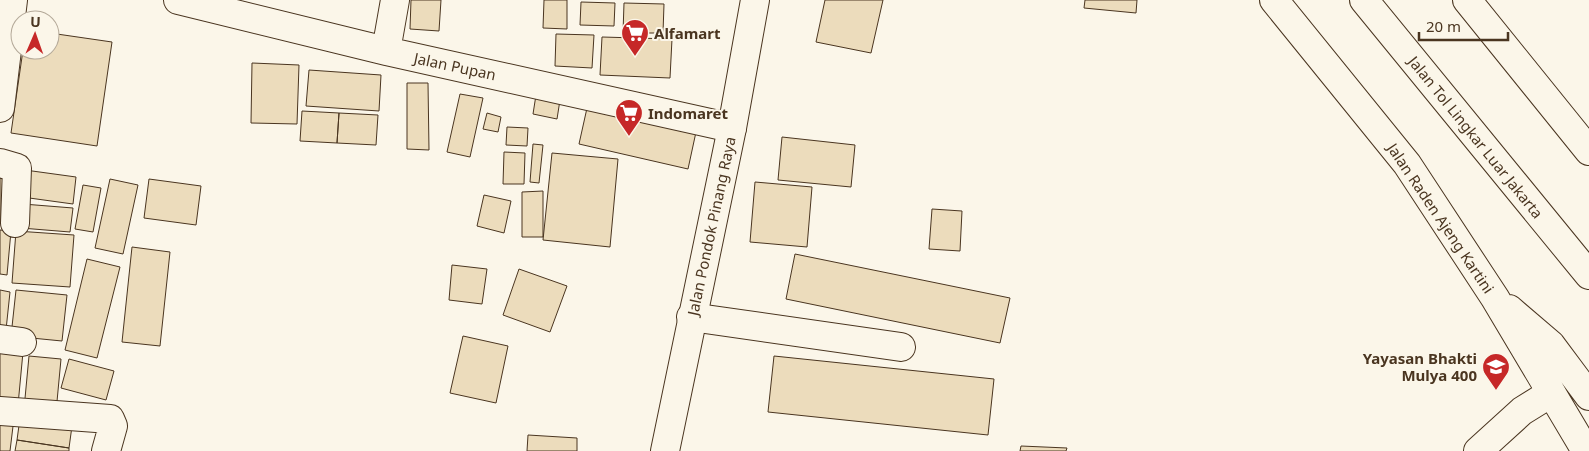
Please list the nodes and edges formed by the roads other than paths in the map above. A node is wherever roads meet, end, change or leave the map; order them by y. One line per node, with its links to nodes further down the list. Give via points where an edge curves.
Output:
1 (13, 0): 9 (main road)
2 (178, 0): 8 (main road, Jalan Pupan)
3 (395, 0): 8 (main road)
4 (755, 0): 10 (main road, Jalan Pondok Pinang Raya)
5 (1274, 0): 15 (main road, Jalan Raden Ajeng Kartini, via 1407,164)
6 (1364, 0): 14 (main road, Jalan Tol Lingkar Luar Jakarta)
7 (1467, 0): 11 (main road)
8 (386, 51): 10 (main road, Jalan Pupan)
9 (0, 108)
10 (732, 128): 16 (main road, Jalan Pondok Pinang Raya)
11 (1589, 151)
12 (0, 163): 13 (main road, via 17,168)
13 (15, 223)
14 (1589, 275)
15 (1495, 298): 18 (main road, Jalan Raden Ajeng Kartini); 19 (main road, via 1551,345)
16 (691, 317): 17 (main road); 23 (main road, Jalan Pondok Pinang Raya)
17 (902, 347)
18 (1551, 393): 21 (main road, Jalan Raden Ajeng Kartini); 24 (main road, via 1522,411)
19 (1589, 396)
20 (0, 411): 22 (main road, via 110,419 113,426)
21 (1584, 450)
22 (106, 451)
23 (665, 451)
24 (1478, 451)

